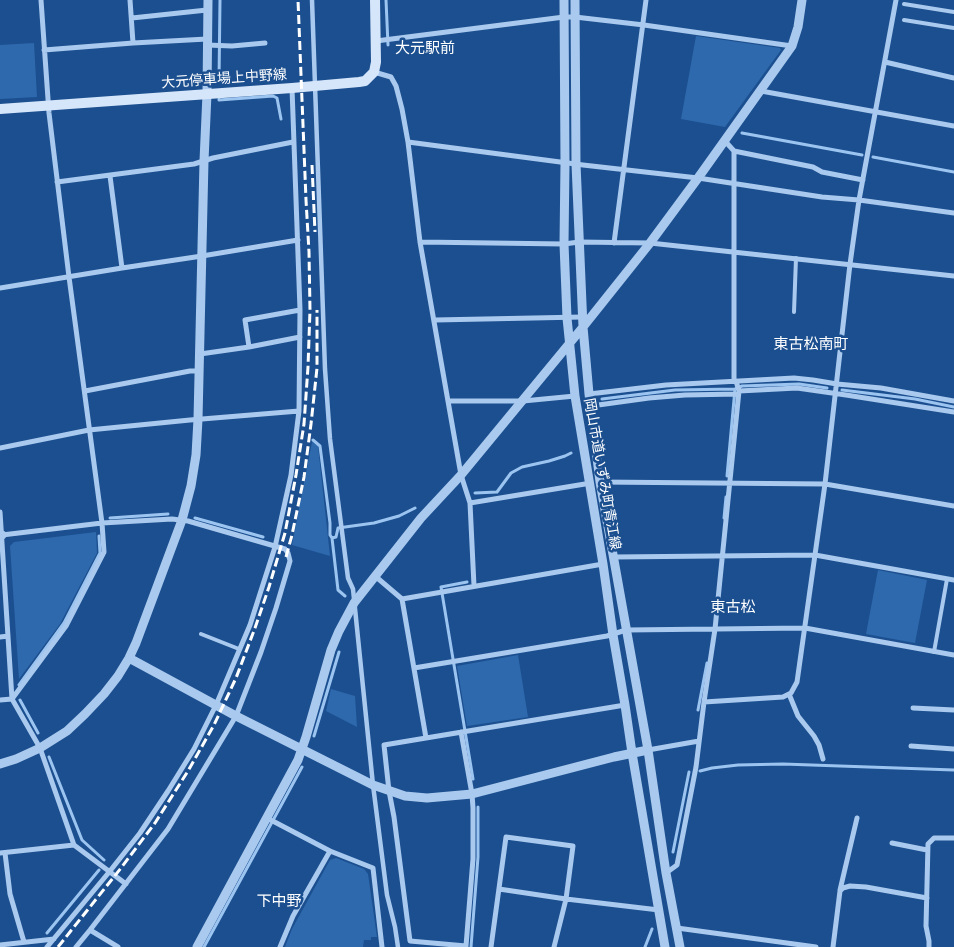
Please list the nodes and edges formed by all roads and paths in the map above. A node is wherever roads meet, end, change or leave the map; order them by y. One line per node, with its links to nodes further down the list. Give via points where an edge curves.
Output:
1 (40, 0): 25 (street)
2 (130, 0): 16 (street)
3 (208, 0): 12 (street)
4 (312, 0): 29 (street)
5 (375, 0): 20 (main road)
6 (564, 0): 14 (street, 岡山市道いずみ町青江線)
7 (575, 0): 15 (street, 岡山市道いずみ町青江線)
8 (646, 0): 18 (street)
9 (802, 0): 24 (street)
10 (896, 0): 26 (street)
11 (904, 4): 13 (lane)
12 (207, 10): 16 (street); 21 (street)
13 (954, 12)
14 (564, 17): 15 (street); 20 (street); 42 (street, 岡山市道いずみ町青江線)
15 (575, 17): 18 (street); 43 (street, 岡山市道いずみ町青江線)
16 (132, 18): 22 (street)
17 (904, 20): 19 (lane)
18 (644, 25): 24 (street); 44 (street)
19 (954, 28)
20 (384, 40): 27 (main road)
21 (207, 42): 22 (street); 23 (street, via 232,46); 32 (street)
22 (133, 43): 25 (street)
23 (265, 43)
24 (792, 46): 31 (street)
25 (44, 50): 33 (street)
26 (884, 62): 28 (street); 35 (street)
27 (374, 72): 29 (main road, 大元停車場上中野線, via 359,82); 39 (street, via 391,77 396,86)
28 (954, 78)
29 (316, 86): 30 (main road, 大元停車場上中野線); 112 (street, via 330,439)
30 (292, 88): 32 (main road, 大元停車場上中野線); 38 (street)
31 (761, 91): 35 (street); 37 (street)
32 (206, 94): 33 (main road, 大元停車場上中野線); 41 (street)
33 (48, 106): 34 (main road, 大元停車場上中野線); 48 (street)
34 (0, 109)
35 (876, 112): 36 (street); 47 (street)
36 (954, 126)
37 (725, 141): 40 (street); 46 (street)
38 (293, 142): 41 (street); 52 (street)
39 (408, 142): 42 (street); 53 (street)
40 (734, 151): 47 (street); 49 (street)
41 (204, 161): 45 (street); 59 (street)
42 (566, 163): 43 (street); 57 (street, 岡山市道いずみ町青江線)
43 (576, 164): 44 (street); 54 (street, 岡山市道いずみ町青江線)
44 (624, 170): 46 (street); 55 (street)
45 (110, 176): 48 (street); 62 (street)
46 (698, 178): 49 (street); 56 (street)
47 (863, 180): 50 (street)
48 (57, 182): 64 (street)
49 (734, 184): 50 (street); 58 (street)
50 (859, 200): 51 (street); 61 (street)
51 (954, 213)
52 (298, 240): 59 (street); 66 (street)
53 (420, 242): 57 (street); 69 (street)
54 (579, 242): 55 (street); 57 (street); 70 (street, 岡山市道いずみ町青江線)
55 (614, 242): 56 (street)
56 (650, 242): 58 (street); 70 (street)
57 (564, 244): 68 (street, 岡山市道いずみ町青江線)
58 (734, 251): 60 (street); 77 (street)
59 (202, 256): 62 (street); 74 (street)
60 (796, 258): 61 (street); 67 (lane)
61 (850, 264): 63 (street); 76 (street)
62 (122, 268): 64 (street)
63 (954, 276)
64 (69, 277): 65 (street); 78 (street)
65 (0, 288)
66 (300, 310): 71 (street); 73 (street, via 245,320)
67 (794, 312)
68 (567, 318): 69 (street); 70 (street); 72 (street, 岡山市道いずみ町青江線)
69 (434, 320): 83 (street)
70 (582, 322): 72 (street); 79 (street, 岡山市道いずみ町青江線)
71 (300, 337): 73 (street); 86 (street)
72 (570, 342): 81 (street, 岡山市道いずみ町青江線); 84 (street)
73 (249, 347): 74 (street)
74 (200, 354): 75 (street)
75 (200, 371): 78 (street); 88 (street)
76 (837, 384): 77 (street, via 794,378); 80 (street); 82 (street)
77 (736, 389): 79 (street, via 666,385); 80 (street, via 798,388); 85 (street); 93 (street)
78 (85, 391): 89 (street)
79 (589, 394): 85 (street, 岡山市道いずみ町青江線)
80 (836, 394): 87 (street); 95 (street)
81 (575, 396): 84 (street); 94 (street, 岡山市道いずみ町青江線)
82 (954, 400)
83 (448, 401): 84 (street); 91 (street)
84 (522, 401): 91 (street)
85 (591, 406): 92 (street, 岡山市道いずみ町青江線)
86 (299, 411): 88 (street); 102 (street, via 291,475)
87 (954, 412)
88 (198, 419): 89 (street); 99 (street, via 196,455)
89 (89, 430): 90 (street); 100 (street)
90 (0, 448)
91 (461, 475): 96 (street); 107 (street, via 421,518)
92 (600, 482): 93 (street); 94 (street); 105 (street, 岡山市道いずみ町青江線)
93 (730, 482): 95 (street); 104 (street)
94 (589, 483): 96 (street); 106 (street, 岡山市道いずみ町青江線)
95 (825, 484): 97 (street); 103 (street)
96 (470, 503): 110 (street)
97 (954, 506)
98 (0, 512): 101 (street)
99 (182, 520): 100 (street); 102 (street); 123 (street)
100 (102, 523): 101 (street); 126 (street, via 104,552 66,626)
101 (1, 535): 118 (street)
102 (275, 546): 120 (street); 133 (street, via 284,549 290,561)
103 (815, 555): 104 (street); 108 (street); 113 (street)
104 (723, 556): 105 (street); 114 (street)
105 (614, 557): 115 (street, 岡山市道いずみ町青江線)
106 (604, 564): 110 (street); 117 (street, 岡山市道いずみ町青江線)
107 (375, 576): 111 (street); 112 (street)
108 (947, 579): 109 (street); 121 (lane)
109 (954, 580)
110 (474, 586): 111 (street)
111 (402, 599): 124 (street)
112 (354, 602): 140 (street, via 331,650); 145 (street)
113 (805, 628): 114 (street); 121 (street); 125 (street, via 797,682)
114 (716, 629): 115 (street); 128 (street)
115 (626, 630): 117 (street); 141 (street, 岡山市道いずみ町青江線)
116 (201, 634): 120 (lane)
117 (613, 635): 124 (street); 130 (street, 岡山市道いずみ町青江線)
118 (8, 636): 119 (street); 126 (street)
119 (0, 637)
120 (240, 650): 129 (street)
121 (934, 652): 122 (street)
122 (954, 655)
123 (129, 658): 129 (street); 138 (street, via 85,714 67,731)
124 (414, 668): 135 (street)
125 (789, 694): 128 (street); 143 (street, via 798,716 819,745)
126 (12, 699): 127 (street); 138 (street)
127 (0, 700)
128 (704, 702): 136 (street)
129 (216, 705): 133 (street); 156 (street, via 168,792)
130 (625, 705): 134 (street); 142 (street, 岡山市道いずみ町青江線)
131 (913, 708): 132 (street)
132 (954, 710)
133 (236, 716): 140 (street); 158 (street, via 168,828)
134 (464, 732): 135 (street); 147 (street)
135 (426, 738): 146 (street, via 384,745)
136 (699, 741): 141 (street); 157 (street, via 677,865)
137 (911, 746): 139 (street)
138 (40, 748): 144 (street); 152 (street)
139 (954, 749)
140 (302, 750): 145 (street); 149 (street)
141 (648, 750): 142 (street); 157 (street, 岡山市道いずみ町青江線)
142 (632, 753): 147 (street); 163 (street, 岡山市道いずみ町青江線)
143 (823, 759)
144 (0, 764)
145 (373, 785): 146 (street); 176 (street, via 387,895)
146 (389, 791): 147 (street, via 427,798); 147 (street, via 410,941 466,946 473,859)
147 (472, 794)
148 (857, 818): 160 (street)
149 (271, 819): 154 (street); 173 (street)
150 (954, 838): 153 (street, via 934,838 928,844)
151 (892, 843): 153 (street)
152 (74, 845): 155 (street); 156 (street)
153 (928, 850): 161 (street)
154 (330, 851): 174 (street, via 293,916); 175 (street, via 373,868)
155 (3, 853): 167 (street, via 10,894)
156 (110, 871): 158 (street); 166 (street)
157 (666, 872): 164 (street, 岡山市道いずみ町青江線)
158 (126, 884): 165 (street)
159 (499, 889): 162 (street); 162 (street, via 506,837 573,846); 177 (street)
160 (840, 891): 161 (street, via 850,886 866,887); 182 (street)
161 (926, 898): 183 (street)
162 (566, 899): 163 (street); 178 (street)
163 (660, 910): 179 (street, 岡山市道いずみ町青江線)
164 (677, 928): 169 (street); 180 (street, 岡山市道いずみ町青江線)
165 (90, 930): 171 (street); 172 (street)
166 (54, 939): 167 (street); 170 (street)
167 (24, 942): 168 (street)
168 (0, 945)
169 (778, 945): 181 (street)
170 (47, 947)
171 (76, 947)
172 (118, 947)
173 (197, 947)
174 (280, 947)
175 (382, 947)
176 (398, 947)
177 (491, 947)
178 (554, 947)
179 (665, 947)
180 (680, 947)
181 (816, 947)
182 (833, 947)
183 (929, 947)

